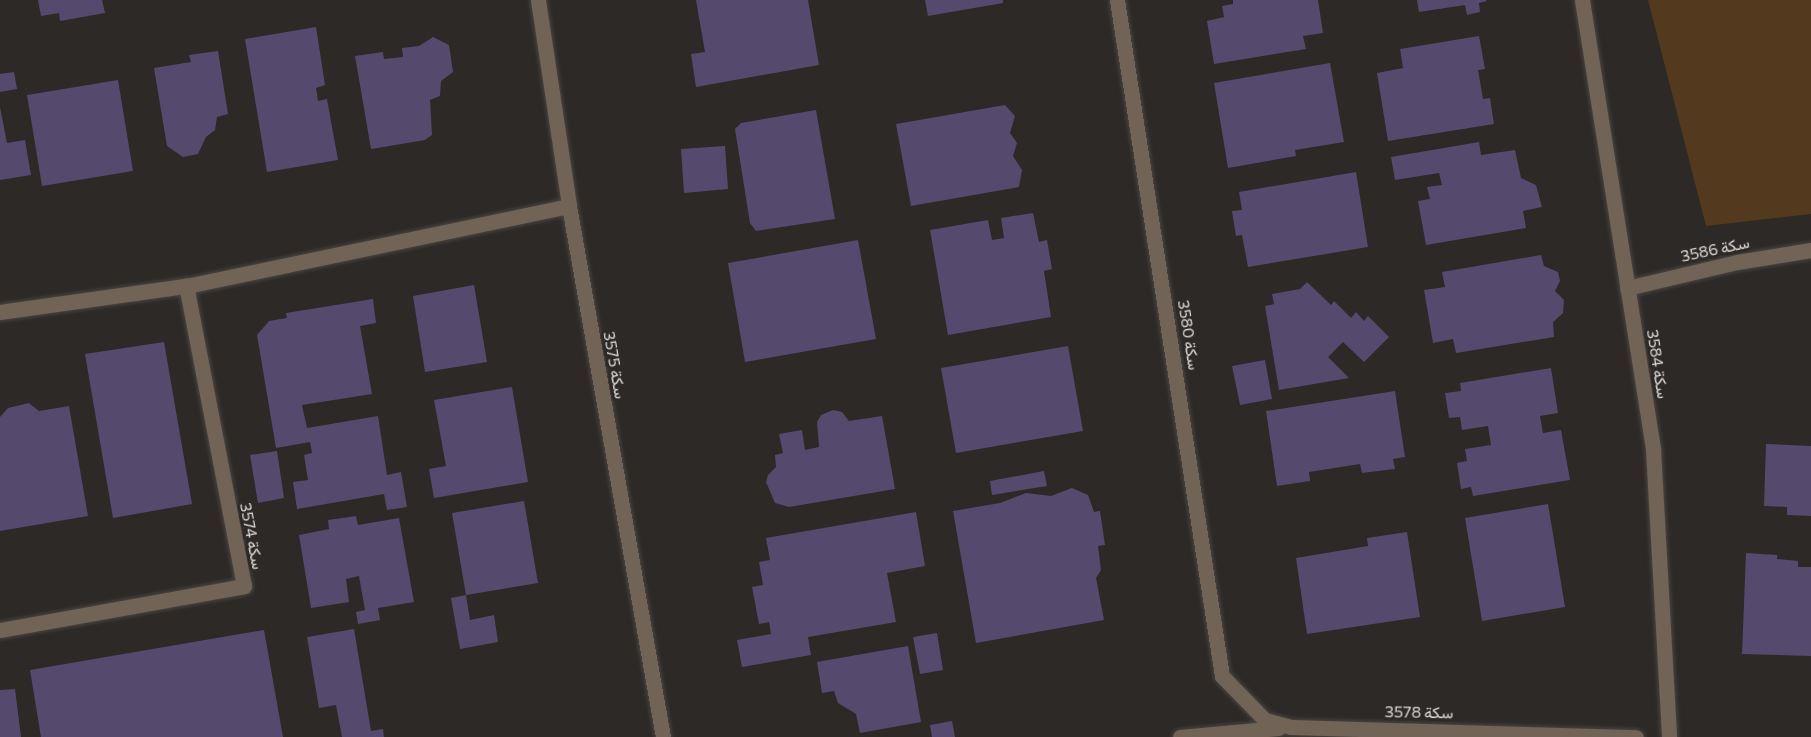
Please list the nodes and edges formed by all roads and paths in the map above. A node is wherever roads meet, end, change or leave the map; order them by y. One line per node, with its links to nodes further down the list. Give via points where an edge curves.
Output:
1 (538, 0): 4 (street, سكة 3575)
2 (1117, 0): 10 (street, سكة 3580)
3 (1582, 0): 7 (street, سكة 3584)
4 (569, 206): 6 (street); 12 (street, سكة 3575)
5 (1811, 250): 7 (street, سكة 3586, via 1737,262)
6 (186, 286): 8 (street); 9 (street, سكة 3574, via 244,586)
7 (1628, 288): 15 (street, سكة 3584, via 1653,449)
8 (0, 312)
9 (0, 630)
10 (1222, 676): 11 (street, سكة 3578, via 1265,720)
11 (1291, 727): 13 (street); 14 (street, سكة 3578)
12 (663, 736)
13 (1180, 737)
14 (1636, 737)
15 (1669, 737)

